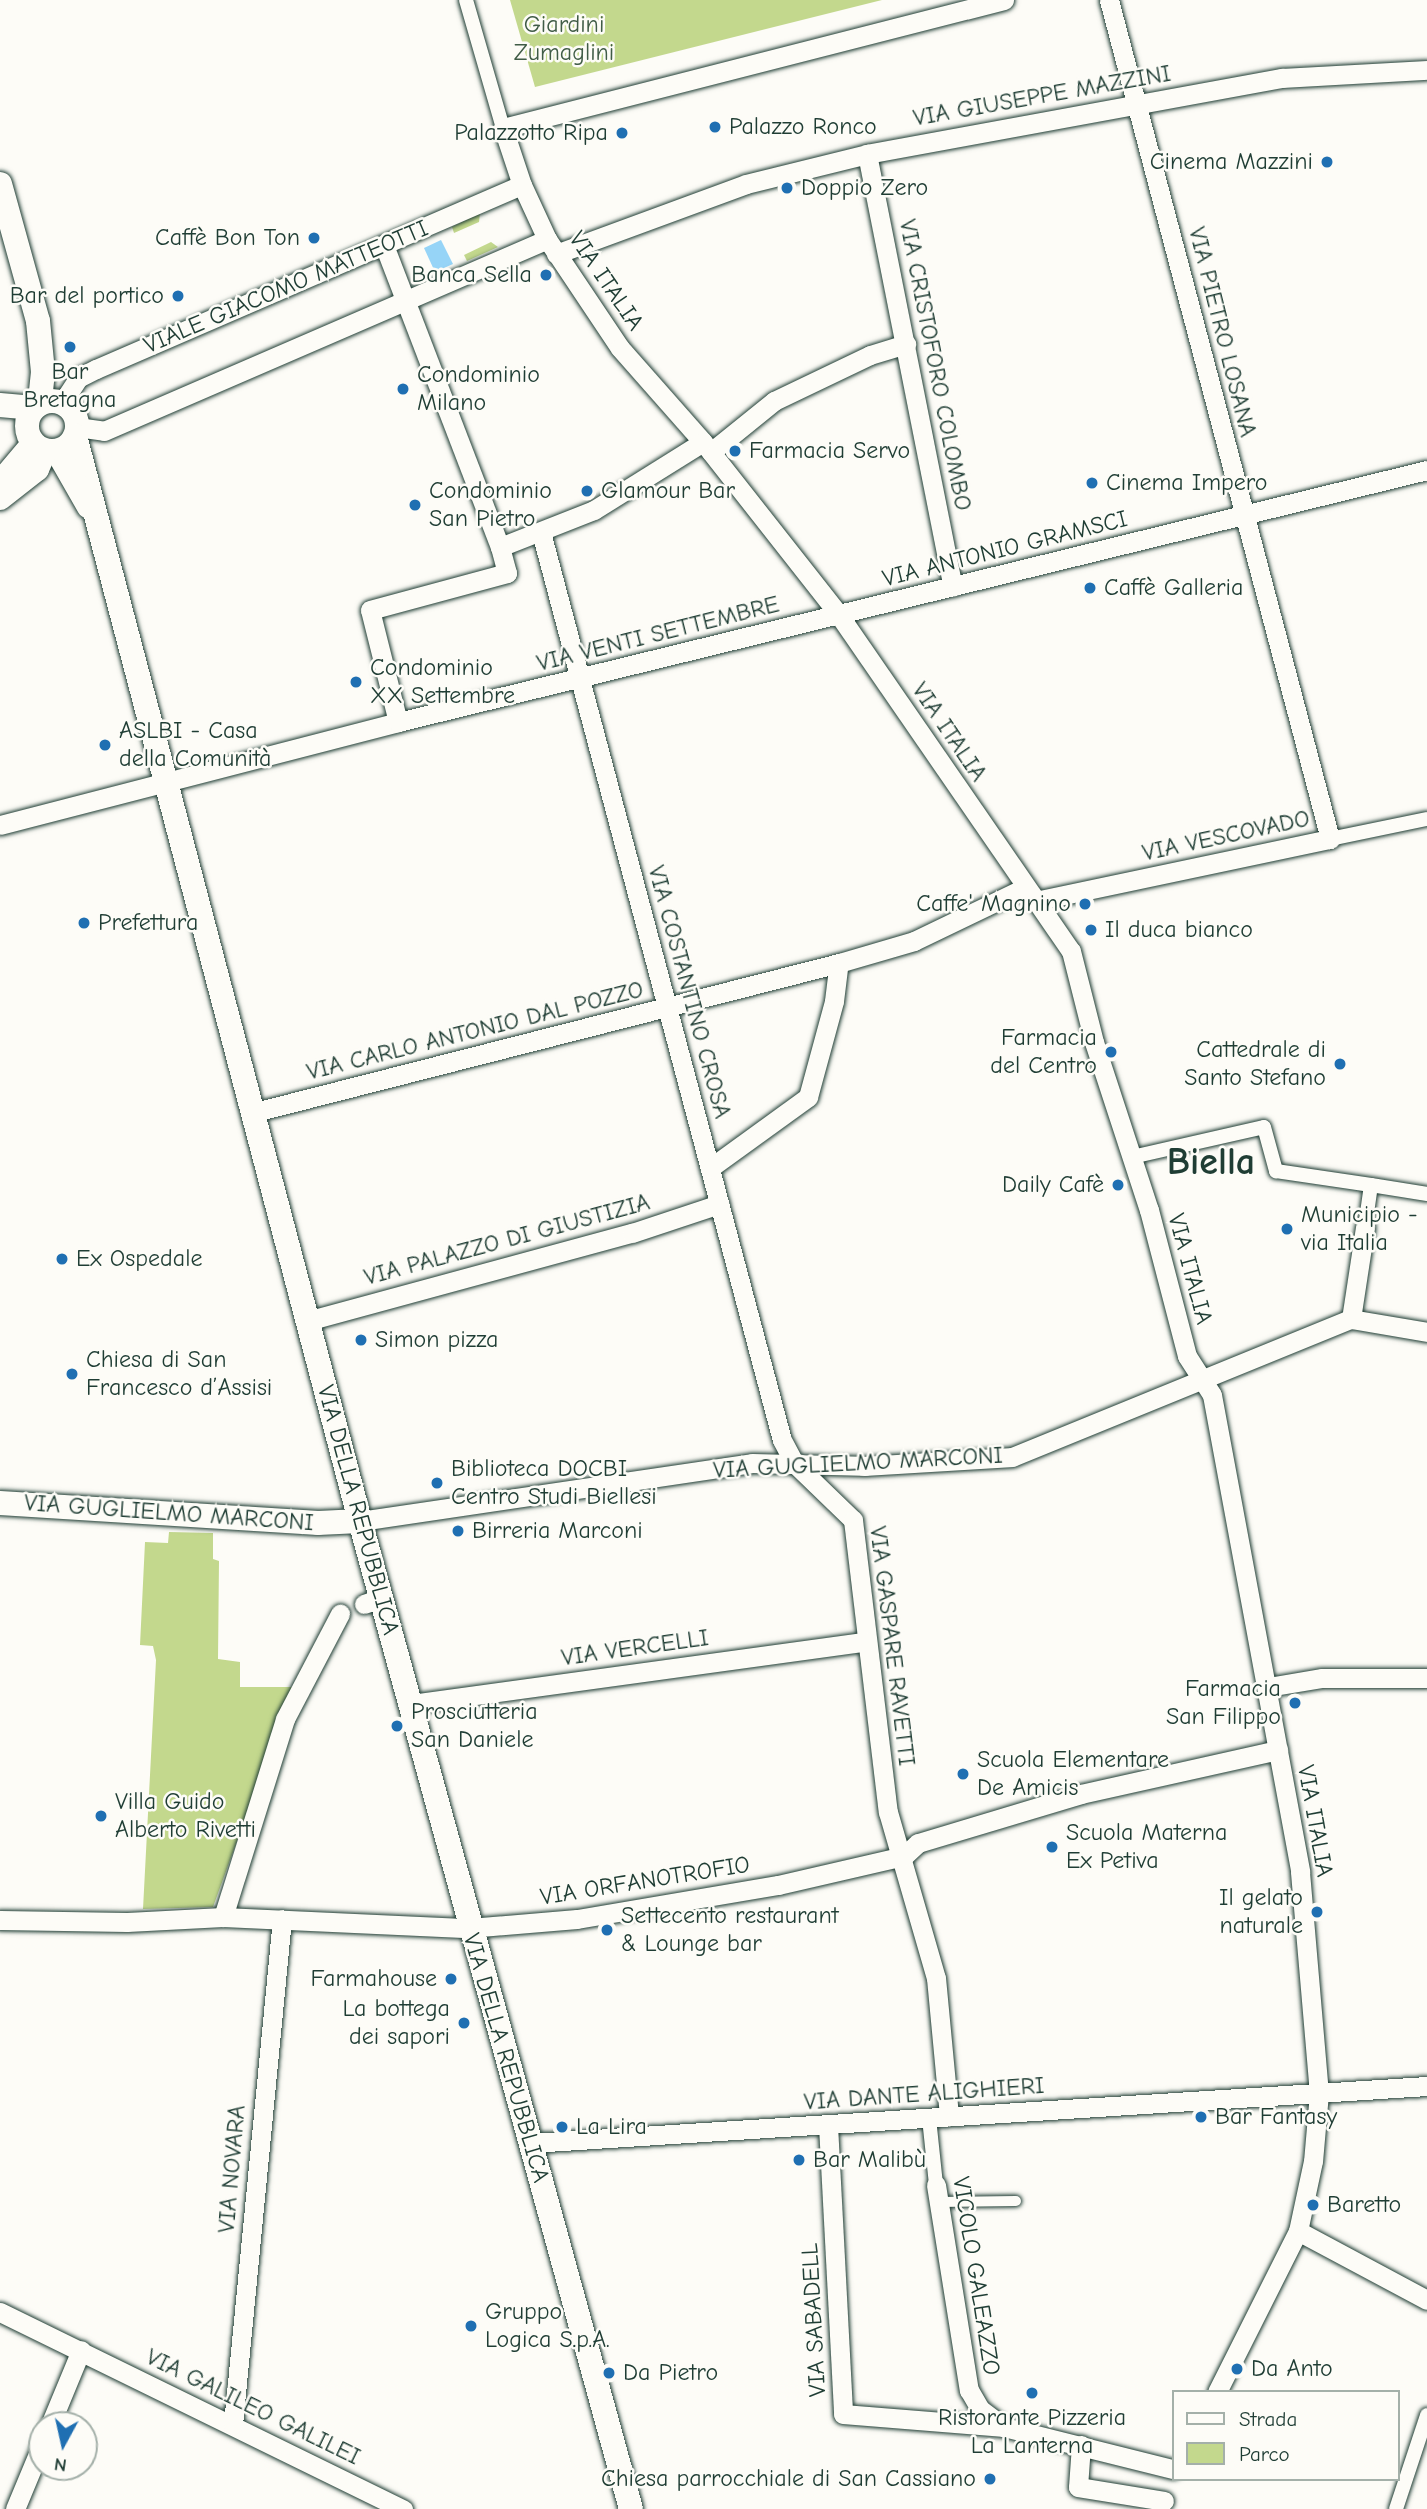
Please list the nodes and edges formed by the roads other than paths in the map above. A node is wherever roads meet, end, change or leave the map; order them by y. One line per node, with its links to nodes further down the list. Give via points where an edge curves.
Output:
1 (466, 0): 6 (street)
2 (1004, 0): 6 (street)
3 (1109, 0): 5 (street, VIA PIETRO LOSANA)
4 (1427, 70): 5 (street, VIA GIUSEPPE MAZZINI, via 1282,78)
5 (1139, 102): 7 (street, VIA GIUSEPPE MAZZINI); 21 (street, VIA PIETRO LOSANA)
6 (503, 128): 9 (street, VIA ITALIA)
7 (867, 154): 11 (street, VIA GIUSEPPE MAZZINI, via 746,184); 13 (street, VIA CRISTOFORO COLOMBO)
8 (0, 184): 16 (street, VIA DELLA REPUBBLICA, via 38,321 59,368)
9 (522, 185): 10 (street, VIALE GIACOMO MATTEOTTI); 11 (street, VIA ITALIA)
10 (384, 245): 12 (street); 16 (street, VIALE GIACOMO MATTEOTTI, via 78,378)
11 (552, 247): 12 (street); 17 (street, VIA ITALIA, via 620,348)
12 (405, 299): 16 (street, via 104,431); 23 (street)
13 (906, 344): 17 (street, via 870,355 774,401); 24 (street, VIA CRISTOFORO COLOMBO)
14 (0, 405): 16 (street)
15 (0, 420): 16 (street)
16 (50, 425): 19 (street, VIALE GIACOMO MATTEOTTI); 20 (street, VIALE GIACOMO MATTEOTTI, via 37,469); 28 (street, VIA DELLA REPUBBLICA, via 89,477 91,510)
17 (707, 447): 22 (street); 25 (street, VIA ITALIA)
18 (1427, 470): 21 (street, VIA ANTONIO GRAMSCI)
19 (0, 483)
20 (0, 498)
21 (1243, 517): 24 (street, VIA ANTONIO GRAMSCI); 31 (street, VIA PIETRO LOSANA)
22 (541, 533): 23 (street); 26 (street, VIA COSTANTINO CROSA)
23 (500, 547): 27 (street, via 507,573 370,610)
24 (953, 587): 25 (street, VIA ANTONIO GRAMSCI)
25 (839, 615): 26 (street, VIA VENTI SETTEMBRE); 32 (street, VIA ITALIA)
26 (580, 679): 27 (street, VIA VENTI SETTEMBRE); 35 (street, VIA COSTANTINO CROSA)
27 (398, 722): 28 (street, VIA VENTI SETTEMBRE)
28 (163, 783): 30 (street, VIA VENTI SETTEMBRE); 36 (street, VIA DELLA REPUBBLICA)
29 (1427, 818): 31 (street, VIA VESCOVADO)
30 (0, 825)
31 (1330, 839): 32 (street, VIA VESCOVADO)
32 (1030, 894): 33 (street, VIA VESCOVADO); 37 (street, VIA ITALIA, via 1071,951 1094,1042)
33 (914, 941): 34 (street, VIA CARLO ANTONIO DAL POZZO)
34 (839, 963): 35 (street, VIA CARLO ANTONIO DAL POZZO); 38 (street, via 834,1001 808,1097)
35 (667, 1007): 36 (street, VIA CARLO ANTONIO DAL POZZO); 38 (street, VIA COSTANTINO CROSA)
36 (251, 1113): 44 (street, VIA DELLA REPUBBLICA)
37 (1132, 1157): 39 (street, via 1264,1127 1276,1171); 46 (street, VIA ITALIA, via 1187,1356)
38 (710, 1168): 41 (street, VIA COSTANTINO CROSA)
39 (1371, 1185): 40 (street); 42 (street)
40 (1427, 1194)
41 (719, 1204): 44 (street, VIA PALAZZO DI GIUSTIZIA, via 632,1233); 47 (street, VIA COSTANTINO CROSA, via 782,1440)
42 (1365, 1227): 43 (street)
43 (1351, 1318): 45 (street); 46 (street, VIA GUGLIELMO MARCONI)
44 (307, 1321): 49 (street, VIA DELLA REPUBBLICA)
45 (1427, 1332)
46 (1199, 1378): 47 (street, VIA GUGLIELMO MARCONI, via 1012,1457 865,1466); 53 (street, VIA ITALIA, via 1212,1395)
47 (794, 1463): 49 (street, VIA GUGLIELMO MARCONI, via 752,1463); 51 (street, VIA GASPARE RAVETTI, via 853,1520)
48 (1, 1507): 49 (street, VIA GUGLIELMO MARCONI, via 318,1523)
49 (360, 1521): 54 (street, VIA DELLA REPUBBLICA, via 372,1601)
50 (340, 1614): 57 (street, via 285,1719)
51 (867, 1641): 54 (street, VIA VERCELLI); 56 (street, VIA GASPARE RAVETTI, via 888,1812)
52 (1427, 1678): 53 (street, via 1322,1678)
53 (1268, 1687): 55 (street, VIA ITALIA)
54 (410, 1704): 60 (street, VIA DELLA REPUBBLICA)
55 (1278, 1750): 56 (street, VIA ORFANOTROFIO, via 1081,1794 918,1843); 62 (street, VIA ITALIA, via 1300,1872)
56 (904, 1856): 60 (street, VIA ORFANOTROFIO, via 778,1885 590,1917); 63 (street, VICOLO GALEAZZO, via 936,1978)
57 (223, 1917): 58 (street, VIA ORFANOTROFIO); 59 (street, VIA ORFANOTROFIO, via 127,1922)
58 (282, 1919): 60 (street, VIA ORFANOTROFIO); 75 (street, VIA NOVARA)
59 (0, 1920)
60 (469, 1928): 65 (street, VIA DELLA REPUBBLICA)
61 (1427, 2086): 62 (street, VIA DANTE ALIGHIERI)
62 (1319, 2094): 63 (street, VIA DANTE ALIGHIERI); 68 (street, VIA ITALIA, via 1313,2161)
63 (939, 2117): 64 (street, VIA DANTE ALIGHIERI); 66 (street, VICOLO GALEAZZO)
64 (828, 2125): 65 (street, VIA DANTE ALIGHIERI); 76 (street, VIA SABADELL, via 843,2414 942,2426)
65 (531, 2143): 84 (street, VIA DELLA REPUBBLICA)
66 (937, 2194): 67 (lane); 76 (street, VICOLO GALEAZZO, via 969,2390 980,2409)
67 (1016, 2201)
68 (1298, 2231): 69 (street); 72 (street, VIA ITALIA)
69 (1427, 2300)
70 (0, 2312): 71 (street, VIA GALILEO GALILEI)
71 (81, 2350): 73 (street); 75 (street, VIA GALILEO GALILEI)
72 (1218, 2390)
73 (56, 2411)
74 (1427, 2415): 85 (street)
75 (233, 2424): 83 (street, VIA GALILEO GALILEI)
76 (1004, 2427): 77 (street)
77 (1081, 2445): 78 (street); 81 (street, via 1078,2487)
78 (1172, 2469)
79 (28, 2478): 82 (street)
80 (1172, 2480): 81 (street)
81 (1163, 2505)
82 (15, 2509)
83 (403, 2509)
84 (631, 2509)
85 (1396, 2509)

